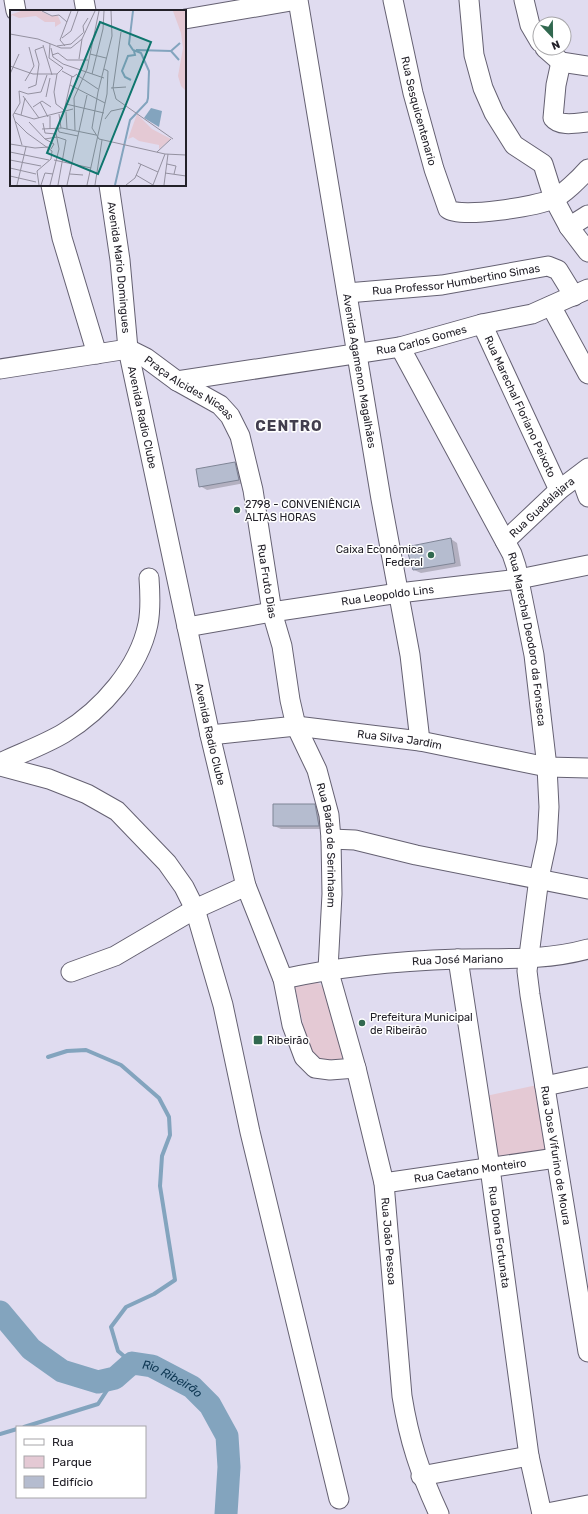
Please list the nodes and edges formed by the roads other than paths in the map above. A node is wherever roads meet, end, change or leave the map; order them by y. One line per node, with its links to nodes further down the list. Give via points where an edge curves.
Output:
1 (14, 0): 7 (street)
2 (84, 0): 8 (street)
3 (297, 0): 9 (street); 22 (street, Avenida Agamenon Magalhães)
4 (393, 0): 18 (street, Rua Sesquicentenario, via 413,93 448,209 459,213 506,210)
5 (469, 0): 18 (street, via 474,55 483,88 494,113 514,145 543,164)
6 (524, 0): 10 (street)
7 (16, 10)
8 (86, 10)
9 (186, 19)
10 (532, 28)
11 (554, 56): 12 (street)
12 (561, 62): 13 (street); 14 (street, via 552,118 563,123)
13 (588, 66)
14 (588, 122)
15 (588, 169): 18 (street)
16 (51, 186): 29 (street, via 62,238)
17 (109, 186): 27 (street, Avenida Mario Domingues, via 120,260)
18 (554, 199): 20 (street)
19 (588, 215): 20 (street)
20 (569, 227): 21 (street)
21 (588, 252)
22 (347, 293): 23 (street, Rua Professor Humbertino Simas, via 442,285 548,266 558,270); 28 (street, Avenida Agamenon Magalhães)
23 (581, 293): 24 (street, Rua Carlos Gomes)
24 (551, 306): 25 (street, Rua Carlos Gomes, via 532,314); 31 (street)
25 (482, 324): 26 (street, Rua Carlos Gomes); 35 (street, Rua Marechal Floriano Peixoto)
26 (400, 347): 28 (street, Rua Carlos Gomes); 37 (street, Rua Marechal Deodoro da Fonseca)
27 (128, 349): 29 (street); 32 (street, Praça Alcides Niceas, via 146,358); 43 (street, Avenida Radio Clube)
28 (357, 353): 32 (street, Rua Carlos Gomes); 41 (street, Avenida Agamenon Magalhães)
29 (97, 354): 30 (street)
30 (0, 369)
31 (588, 374)
32 (178, 381): 33 (street, Praça Alcides Niceas, via 220,405 230,416)
33 (240, 436): 42 (street, Rua Fruto Dias, via 253,490)
34 (584, 471): 35 (street, Rua Guadalajara); 36 (street)
35 (559, 490): 37 (street, Rua Guadalajara)
36 (588, 496)
37 (505, 541): 40 (street, Rua Marechal Deodoro da Fonseca, via 516,566)
38 (588, 565): 40 (street, Rua Leopoldo Lins)
39 (149, 578): 47 (street, via 148,622 137,654 125,676 83,720 64,733)
40 (518, 579): 41 (street, Rua Leopoldo Lins); 49 (street, Rua Marechal Deodoro da Fonseca, via 534,655)
41 (399, 593): 42 (street, Rua Leopoldo Lins); 46 (street, Avenida Agamenon Magalhães, via 410,655)
42 (272, 612): 43 (street, Rua Leopoldo Lins); 44 (street, Rua Fruto Dias, via 282,646)
43 (187, 628): 45 (street, Avenida Radio Clube)
44 (296, 726): 45 (street, Rua Silva Jardim); 46 (street, Rua Silva Jardim); 51 (street, Rua Barão de Serinhaem, via 317,770 325,795)
45 (210, 735): 53 (street, Avenida Radio Clube)
46 (420, 741): 49 (street, Rua Silva Jardim)
47 (0, 763)
48 (0, 766): 55 (street, via 49,779 87,794 117,811 167,863)
49 (547, 767): 50 (street, Rua Silva Jardim); 52 (street, Rua Marechal Deodoro da Fonseca, via 547,841)
50 (588, 768)
51 (331, 839): 52 (street, via 355,840 416,855); 59 (street, Rua Barão de Serinhaem, via 332,894)
52 (539, 878): 54 (street); 58 (street, Rua Marechal Deodoro da Fonseca)
53 (246, 886): 55 (street); 61 (street, Avenida Radio Clube)
54 (588, 889)
55 (196, 909): 60 (street, via 132,948); 71 (street, via 223,1005 250,1132)
56 (588, 949): 58 (street, Rua José Mariano)
57 (458, 959): 58 (street, Rua José Mariano); 59 (street, Rua José Mariano); 66 (street, Rua Dona Fortunata)
58 (530, 959): 64 (street, Rua Jose Vifurino de Moura, via 527,971)
59 (328, 969): 61 (street, Rua José Mariano); 62 (street, Rua João Pessoa)
60 (71, 972)
61 (283, 979): 62 (street, Avenida Radio Clube, via 292,1025 304,1057 315,1068)
62 (356, 1068): 67 (street, Rua João Pessoa)
63 (588, 1077): 64 (street)
64 (545, 1086): 65 (street, Rua Jose Vifurino de Moura)
65 (556, 1158): 66 (street, Rua Caetano Monteiro); 68 (street, Rua Jose Vifurino de Moura)
66 (490, 1168): 67 (street, Rua Caetano Monteiro); 69 (street, Rua Dona Fortunata)
67 (384, 1183): 70 (street, Rua João Pessoa, via 402,1396)
68 (588, 1352)
69 (529, 1456): 70 (street); 74 (street, Rua Dona Fortunata)
70 (422, 1476): 73 (street, Rua João Pessoa)
71 (339, 1499)
72 (588, 1505): 74 (street)
73 (440, 1514)
74 (542, 1514)

